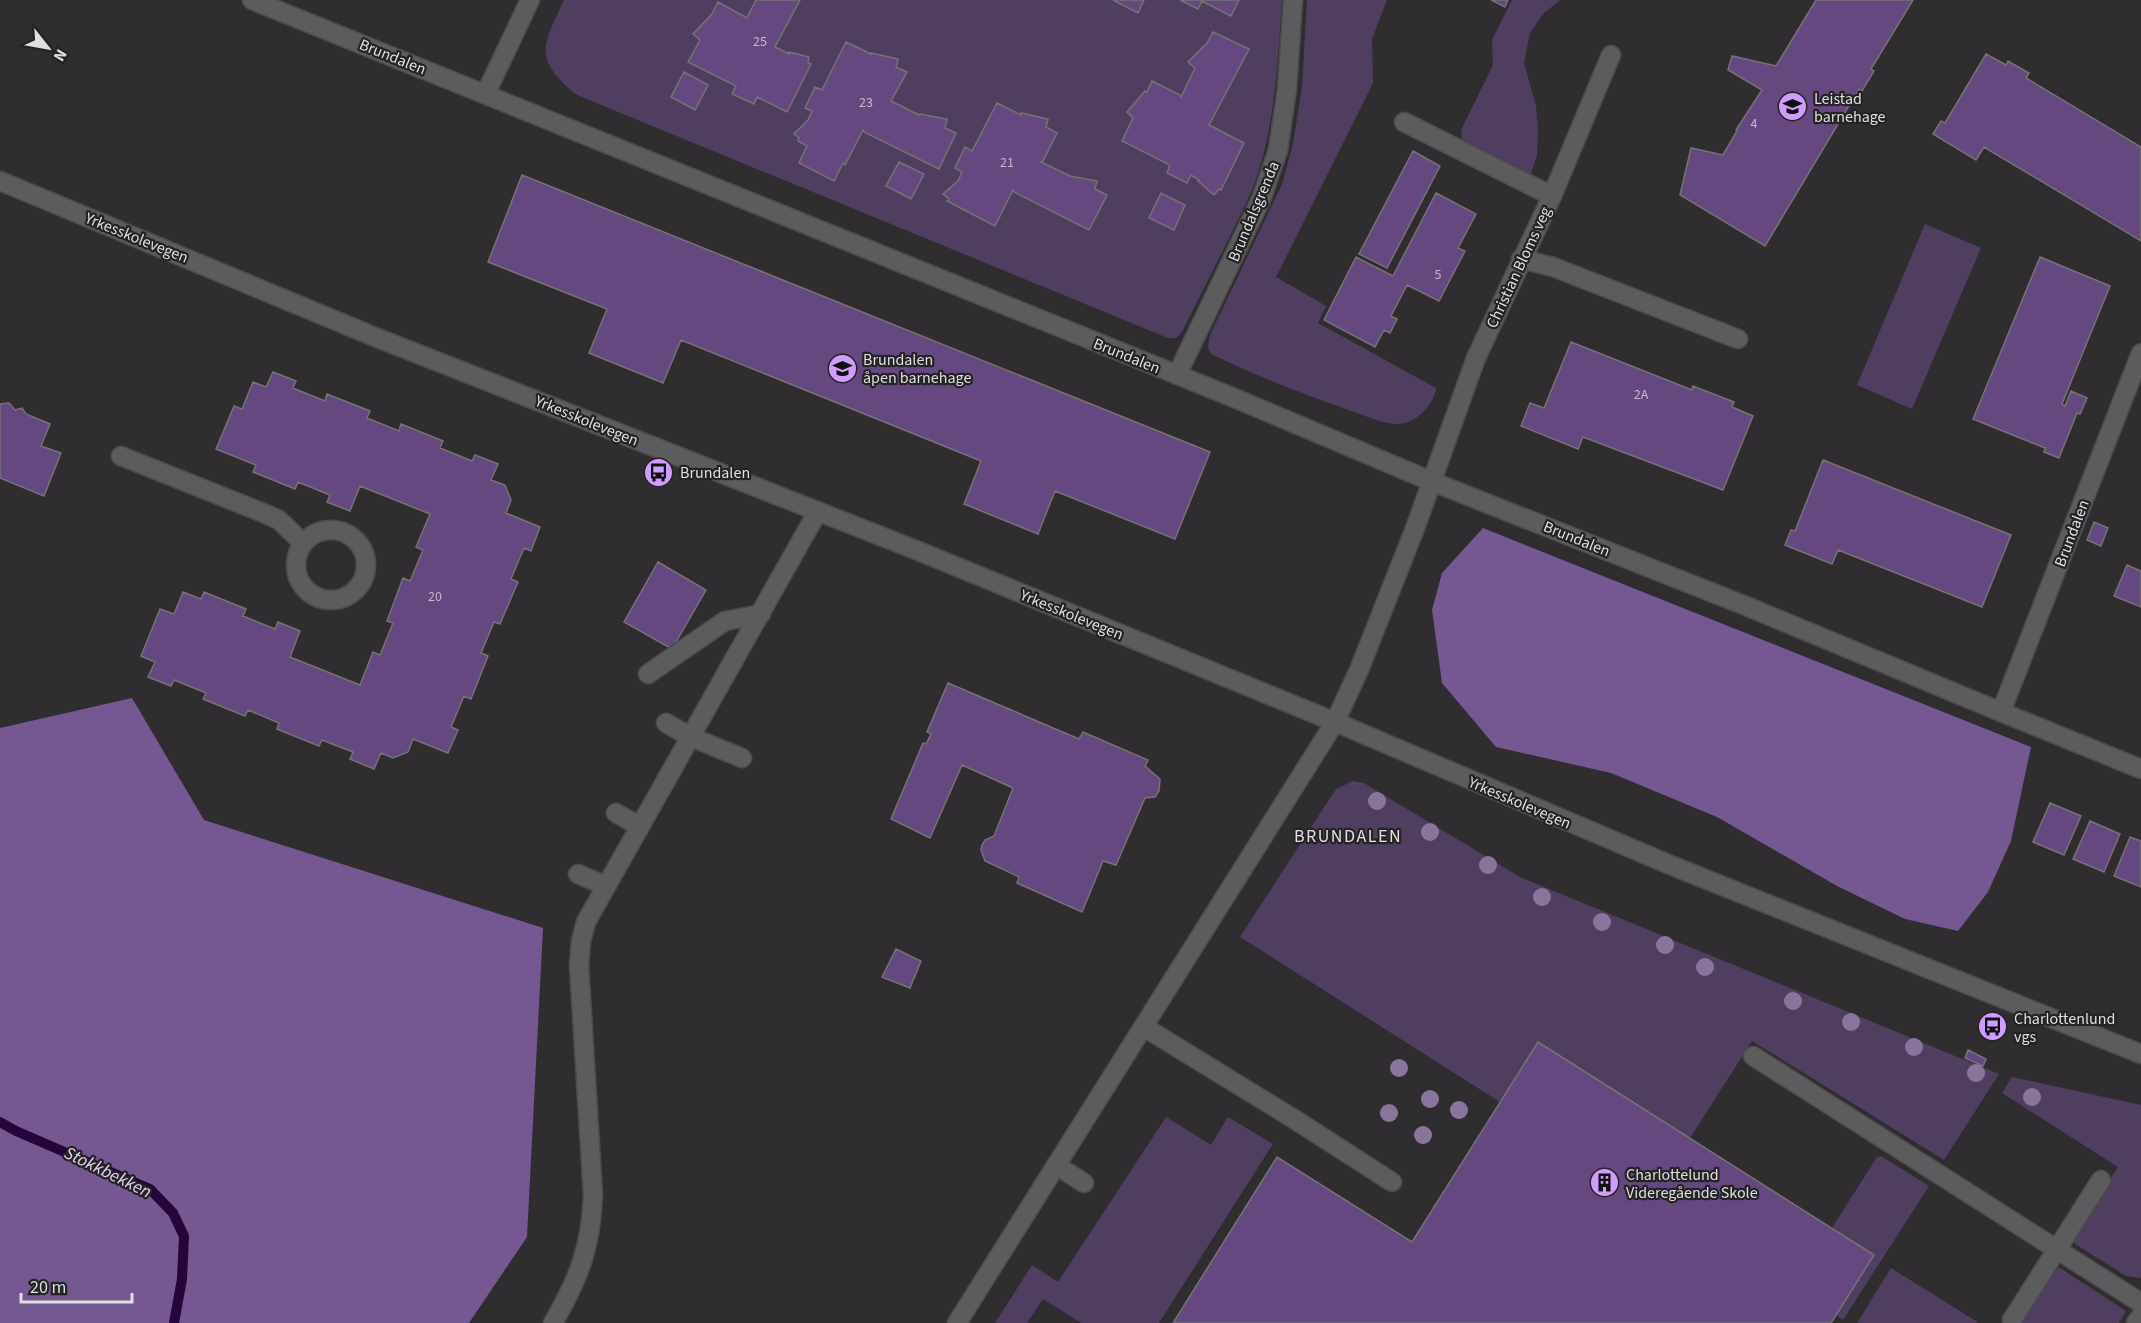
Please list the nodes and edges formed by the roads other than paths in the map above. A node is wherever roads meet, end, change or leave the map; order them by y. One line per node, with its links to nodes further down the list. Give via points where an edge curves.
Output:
1 (252, 0): 5 (street, Brundalen)
2 (530, 0): 5 (street)
3 (1293, 0): 12 (street, Brundalsgrenda, via 1284,121 1278,150 1262,197)
4 (1611, 55): 8 (street, Christian Bloms veg)
5 (486, 93): 12 (street, Brundalen)
6 (1404, 122): 8 (street)
7 (0, 181): 15 (street, Yrkesskolevegen, via 375,337)
8 (1552, 196): 9 (street, Christian Bloms veg)
9 (1521, 259): 10 (street, via 1553,267); 14 (street, Christian Bloms veg, via 1476,358)
10 (1738, 339)
11 (2141, 353): 19 (street, Brundalen)
12 (1177, 375): 14 (street, Brundalen)
13 (121, 456): 16 (street, via 279,520)
14 (1433, 482): 19 (street, Brundalen); 20 (street, Christian Bloms veg)
15 (818, 511): 17 (street); 20 (street, Yrkesskolevegen)
16 (303, 543)
17 (761, 614): 18 (street, via 725,621); 22 (street)
18 (648, 674)
19 (2001, 712): 24 (street, Brundalen)
20 (1335, 722): 29 (street, Christian Bloms veg); 30 (street, Yrkesskolevegen, via 1668,864)
21 (666, 723): 22 (street)
22 (691, 736): 23 (street); 26 (street)
23 (742, 758)
24 (2141, 769)
25 (616, 813): 26 (street)
26 (639, 826): 28 (street)
27 (578, 874): 28 (street)
28 (606, 886): 40 (street, via 586,922 579,965 592,1225 571,1293)
29 (1144, 1027): 32 (street, Christian Bloms veg); 34 (street)
30 (2141, 1054)
31 (1753, 1056): 36 (street)
32 (1056, 1165): 35 (street); 41 (street, Christian Bloms veg)
33 (2101, 1180): 36 (street)
34 (1392, 1182)
35 (1084, 1183)
36 (2057, 1249): 37 (street); 39 (street)
37 (2141, 1303)
38 (2141, 1316): 42 (street)
39 (2012, 1320)
40 (553, 1323)
41 (957, 1323)
42 (2136, 1323)

